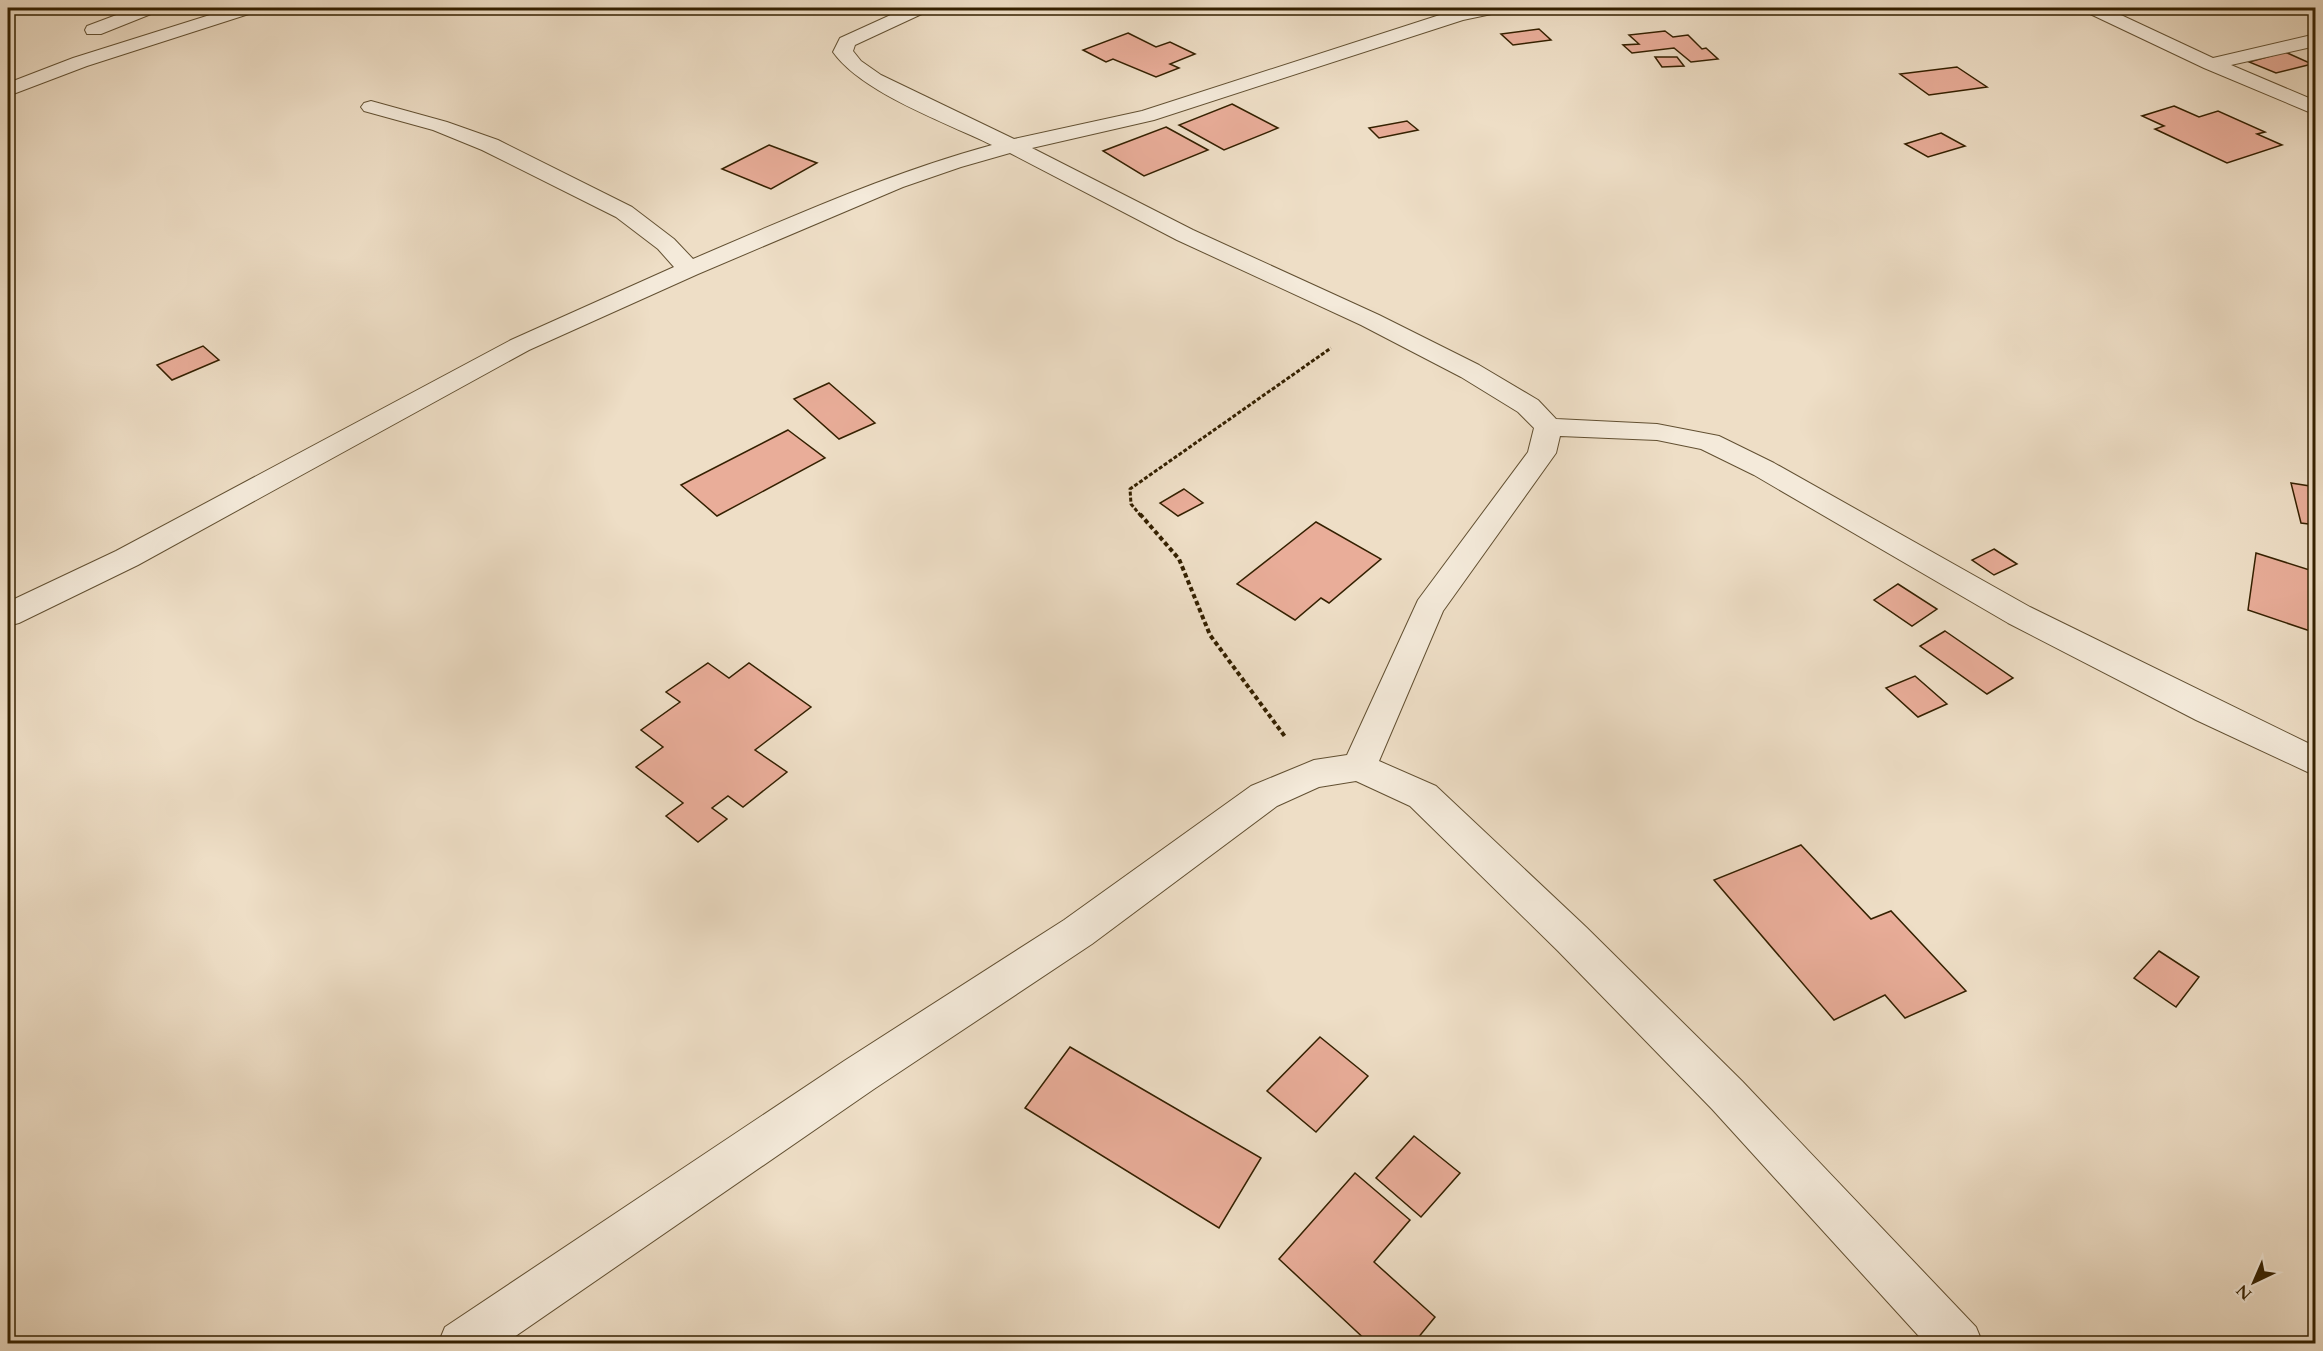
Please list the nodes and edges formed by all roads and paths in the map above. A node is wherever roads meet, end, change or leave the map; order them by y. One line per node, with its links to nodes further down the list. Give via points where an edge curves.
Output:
1 (150, 8): 6 (street)
2 (249, 8): 9 (street, via 80,62)
3 (920, 8): 12 (street, via 847,42 843,52 874,79)
4 (1495, 8): 12 (street, via 1459,15 1147,116)
5 (2092, 8): 8 (street)
6 (94, 30)
7 (2316, 40): 8 (street)
8 (2211, 64): 11 (street)
9 (8, 90)
10 (371, 107): 13 (street, via 490,145 624,212 666,244)
11 (2316, 109)
12 (1012, 147): 13 (street, via 895,182); 14 (street, via 1185,235)
13 (689, 269): 16 (street, via 520,345 128,558)
14 (1370, 320): 15 (street, via 1470,371 1528,406); 19 (path, via 1130,489 1131,504 1179,559 1210,635)
15 (1548, 427): 17 (street, via 1657,432 1709,442 1764,469 2019,615); 18 (street, via 1542,453 1429,608)
16 (8, 615)
17 (2316, 763)
18 (1359, 767): 19 (street); 21 (street, via 1423,796 1727,1095)
19 (1314, 774): 20 (street, via 1264,796 1078,932)
20 (462, 1344)
21 (1959, 1344)

